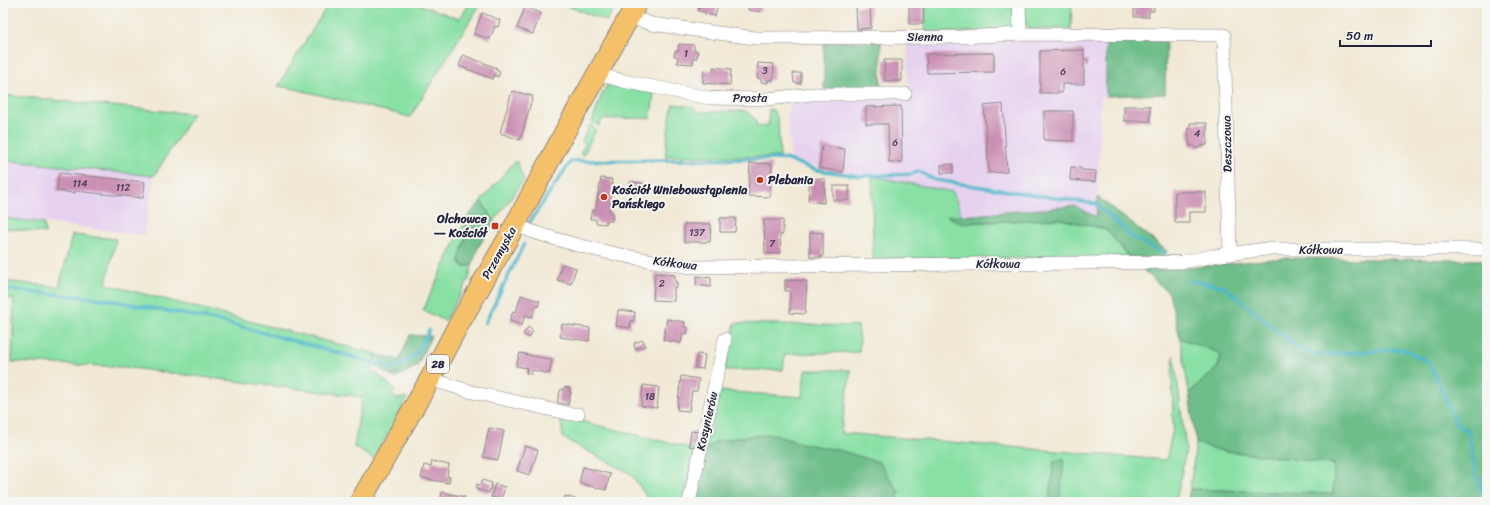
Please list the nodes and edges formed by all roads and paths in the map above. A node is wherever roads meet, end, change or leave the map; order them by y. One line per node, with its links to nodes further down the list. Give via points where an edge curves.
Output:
1 (1019, 3): 3 (street)
2 (633, 10): 3 (street, Sienna, via 652,24 755,38 960,37); 5 (main road, Przemyska / 28)
3 (1020, 34): 4 (street, Sienna)
4 (1224, 35): 9 (street, Deszczowa)
5 (598, 74): 6 (street, Prosta, via 709,98 768,99 812,94); 7 (main road, Przemyska / 28)
6 (905, 94)
7 (514, 225): 9 (street, Kółkowa, via 580,247 691,267 1182,262); 11 (main road, Przemyska / 28)
8 (1487, 249): 9 (street, Kółkowa, via 1266,249)
9 (1230, 254)
10 (725, 339): 14 (street, Kosynierów)
11 (430, 379): 12 (street, via 488,395); 13 (main road, Przemyska / 28)
12 (578, 414)
13 (362, 501)
14 (689, 502)

